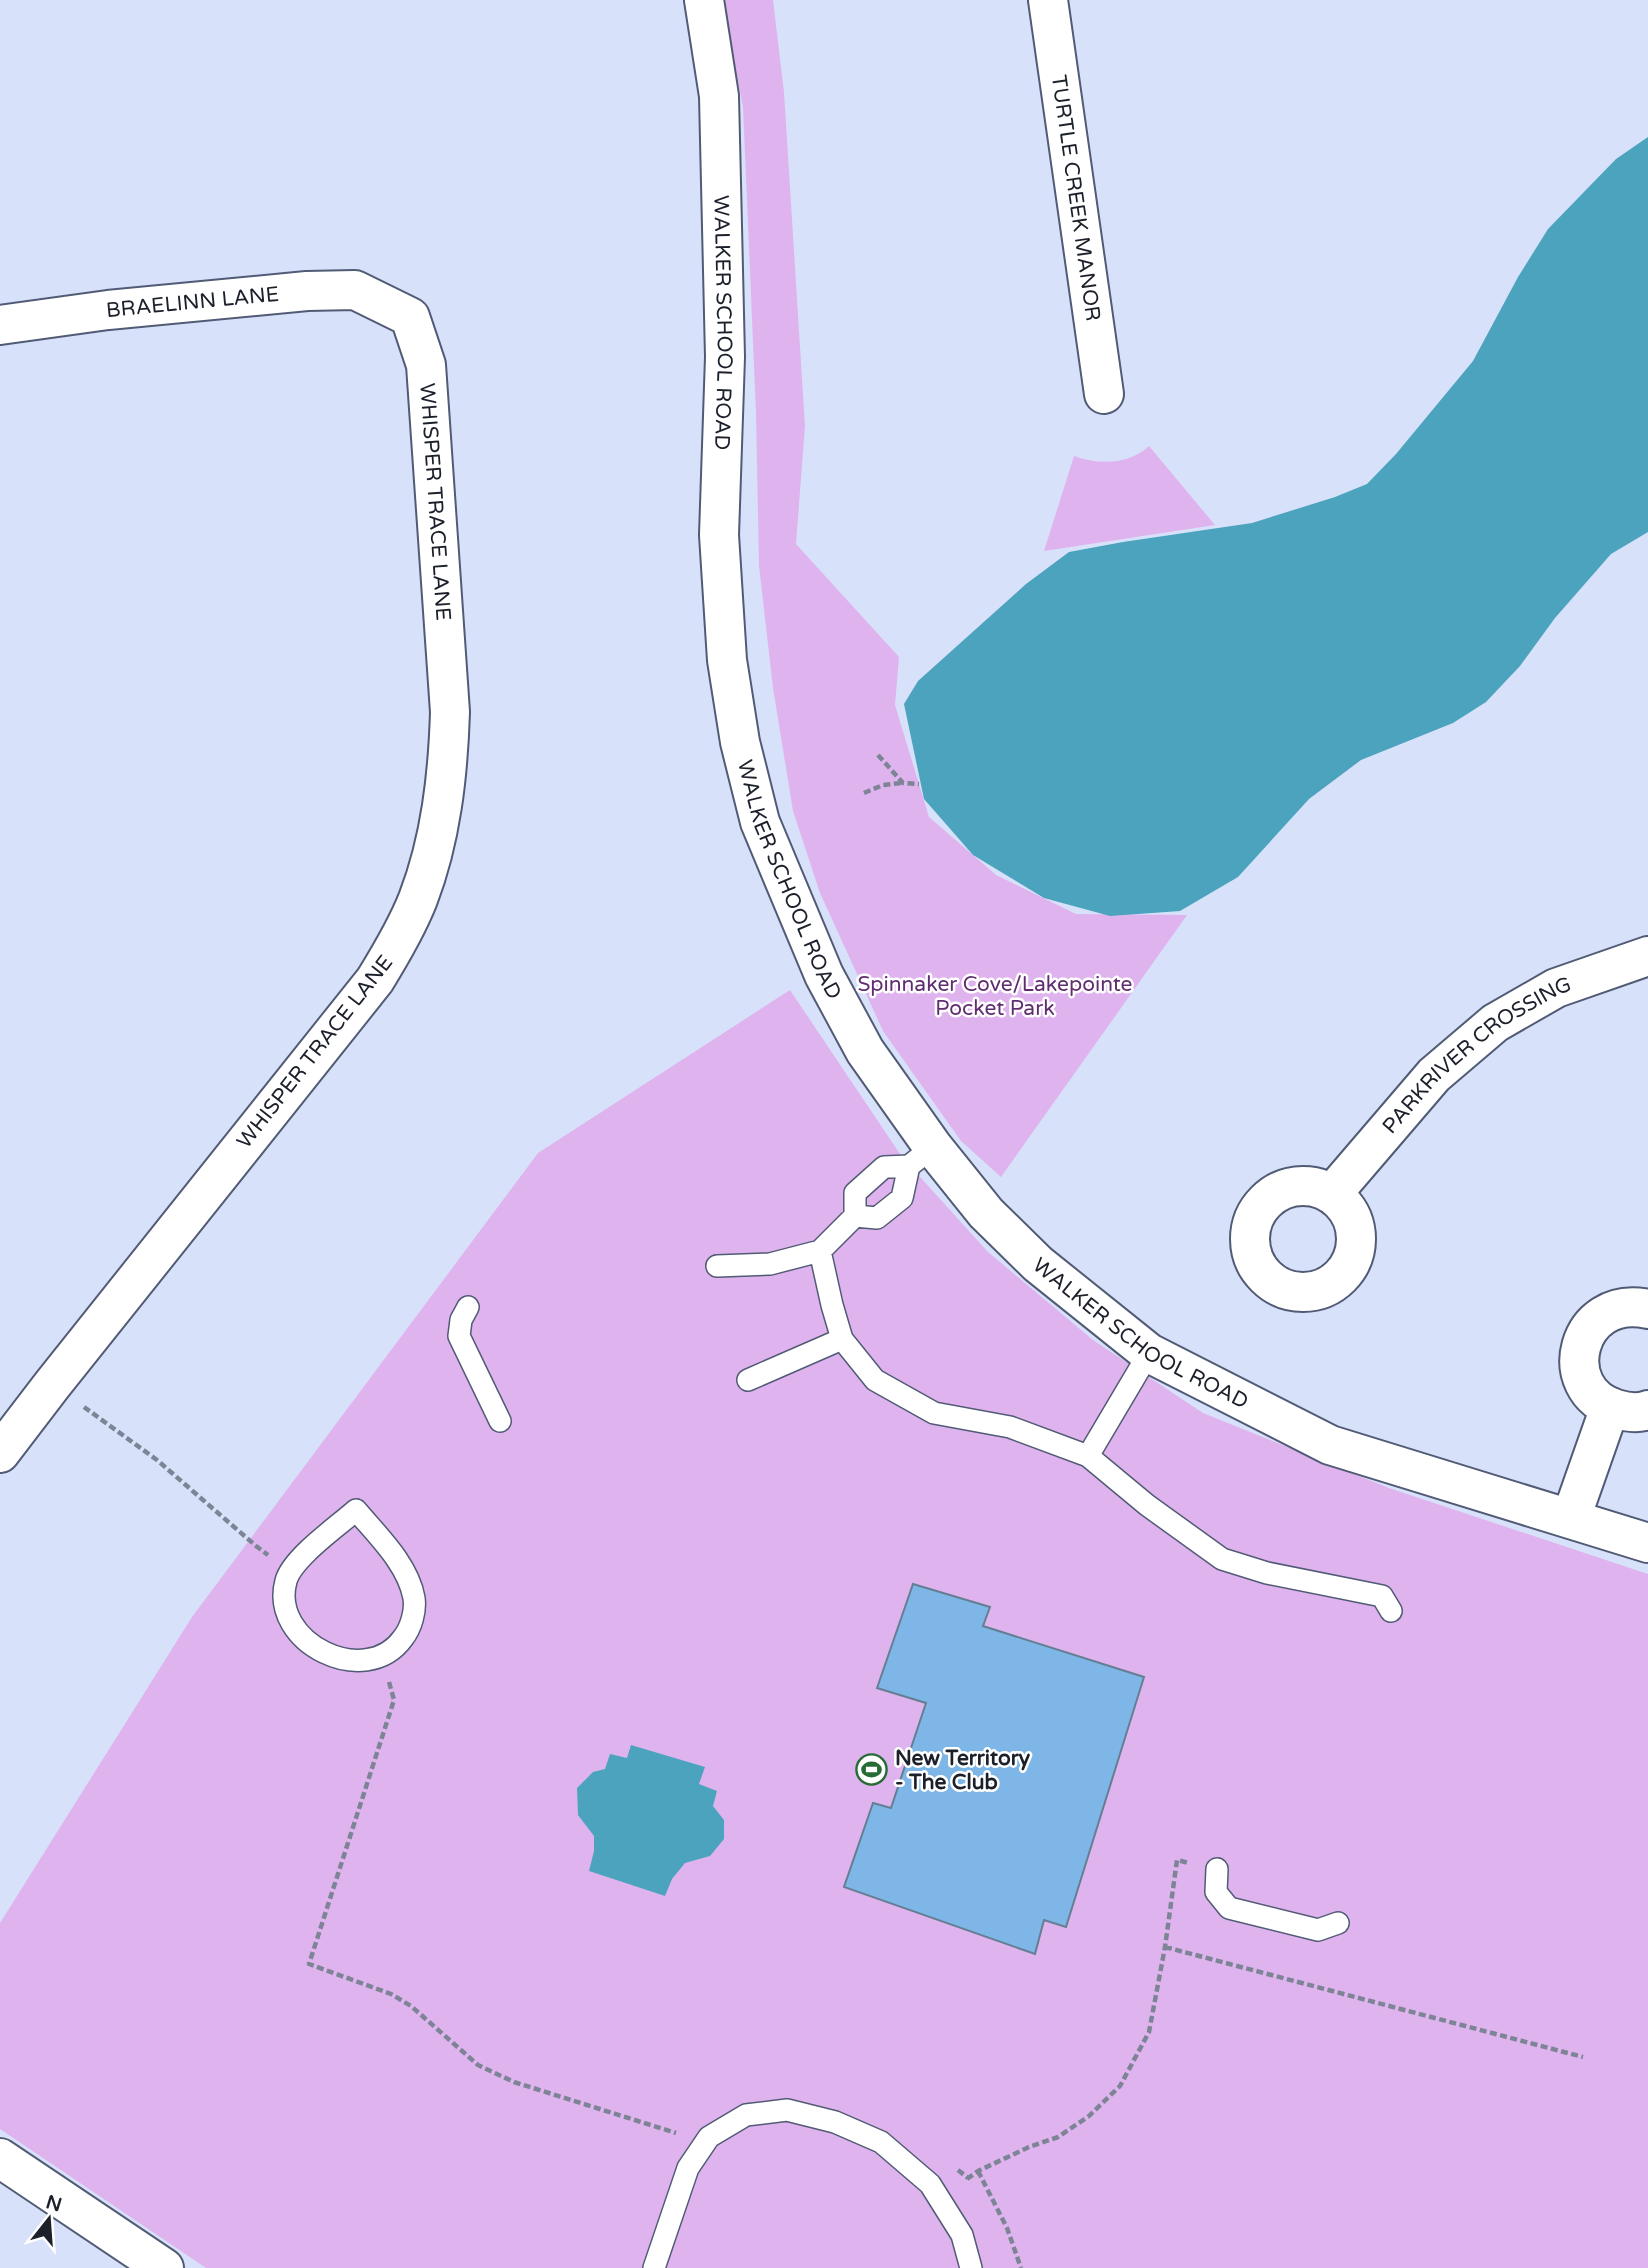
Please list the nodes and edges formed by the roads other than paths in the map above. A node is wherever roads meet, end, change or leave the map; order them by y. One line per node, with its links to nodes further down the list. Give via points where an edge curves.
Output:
1 (704, 0): 7 (street, WALKER SCHOOL ROAD, via 719,96 725,357 719,535 727,660 740,742 760,822 824,975)
2 (1048, 0): 5 (street, TURTLE CREEK MANOR)
3 (383, 304): 4 (street, BRAELINN LANE, via 355,290 307,291); 20 (street, WHISPER TRACE LANE, via 410,317 426,365 450,712 442,808 418,898 375,980)
4 (0, 325)
5 (1104, 394)
6 (1648, 956): 8 (street, PARKRIVER CROSSING, via 1556,988 1494,1023 1434,1075)
7 (921, 1156): 9 (lane, via 902,1198 877,1218); 9 (lane, via 884,1167 855,1192); 15 (street, WALKER SCHOOL ROAD, via 1038,1264)
8 (1332, 1194)
9 (855, 1216): 10 (lane)
10 (820, 1251): 11 (lane, via 770,1264); 14 (lane)
11 (717, 1266)
12 (468, 1307): 19 (lane, via 459,1336)
13 (1648, 1309): 17 (street, via 1616,1308 1587,1330 1580,1346 1584,1382)
14 (842, 1339): 16 (lane); 21 (lane, via 875,1380 934,1413 1010,1427)
15 (1149, 1353): 21 (lane); 22 (street, WALKER SCHOOL ROAD, via 1330,1445)
16 (748, 1380)
17 (1610, 1407): 18 (street, via 1626,1412); 22 (street)
18 (1648, 1410)
19 (500, 1421)
20 (0, 1453)
21 (1088, 1456): 24 (lane, via 1222,1559 1267,1573 1382,1596)
22 (1571, 1518): 23 (street, WALKER SCHOOL ROAD)
23 (1648, 1543)
24 (1391, 1611)
25 (381, 1657): 25 (lane, via 397,1647 408,1631 414,1599 398,1563 356,1510 291,1570 286,1581 286,1611 296,1630 313,1646 338,1658)
26 (1217, 1869): 27 (lane, via 1216,1892 1229,1908 1318,1930)
27 (1338, 1923)
28 (0, 2158): 29 (street)
29 (164, 2268)
30 (654, 2268): 31 (lane, via 688,2168 709,2137 746,2115 787,2110 835,2122 881,2142 930,2184 962,2235)
31 (971, 2268)

